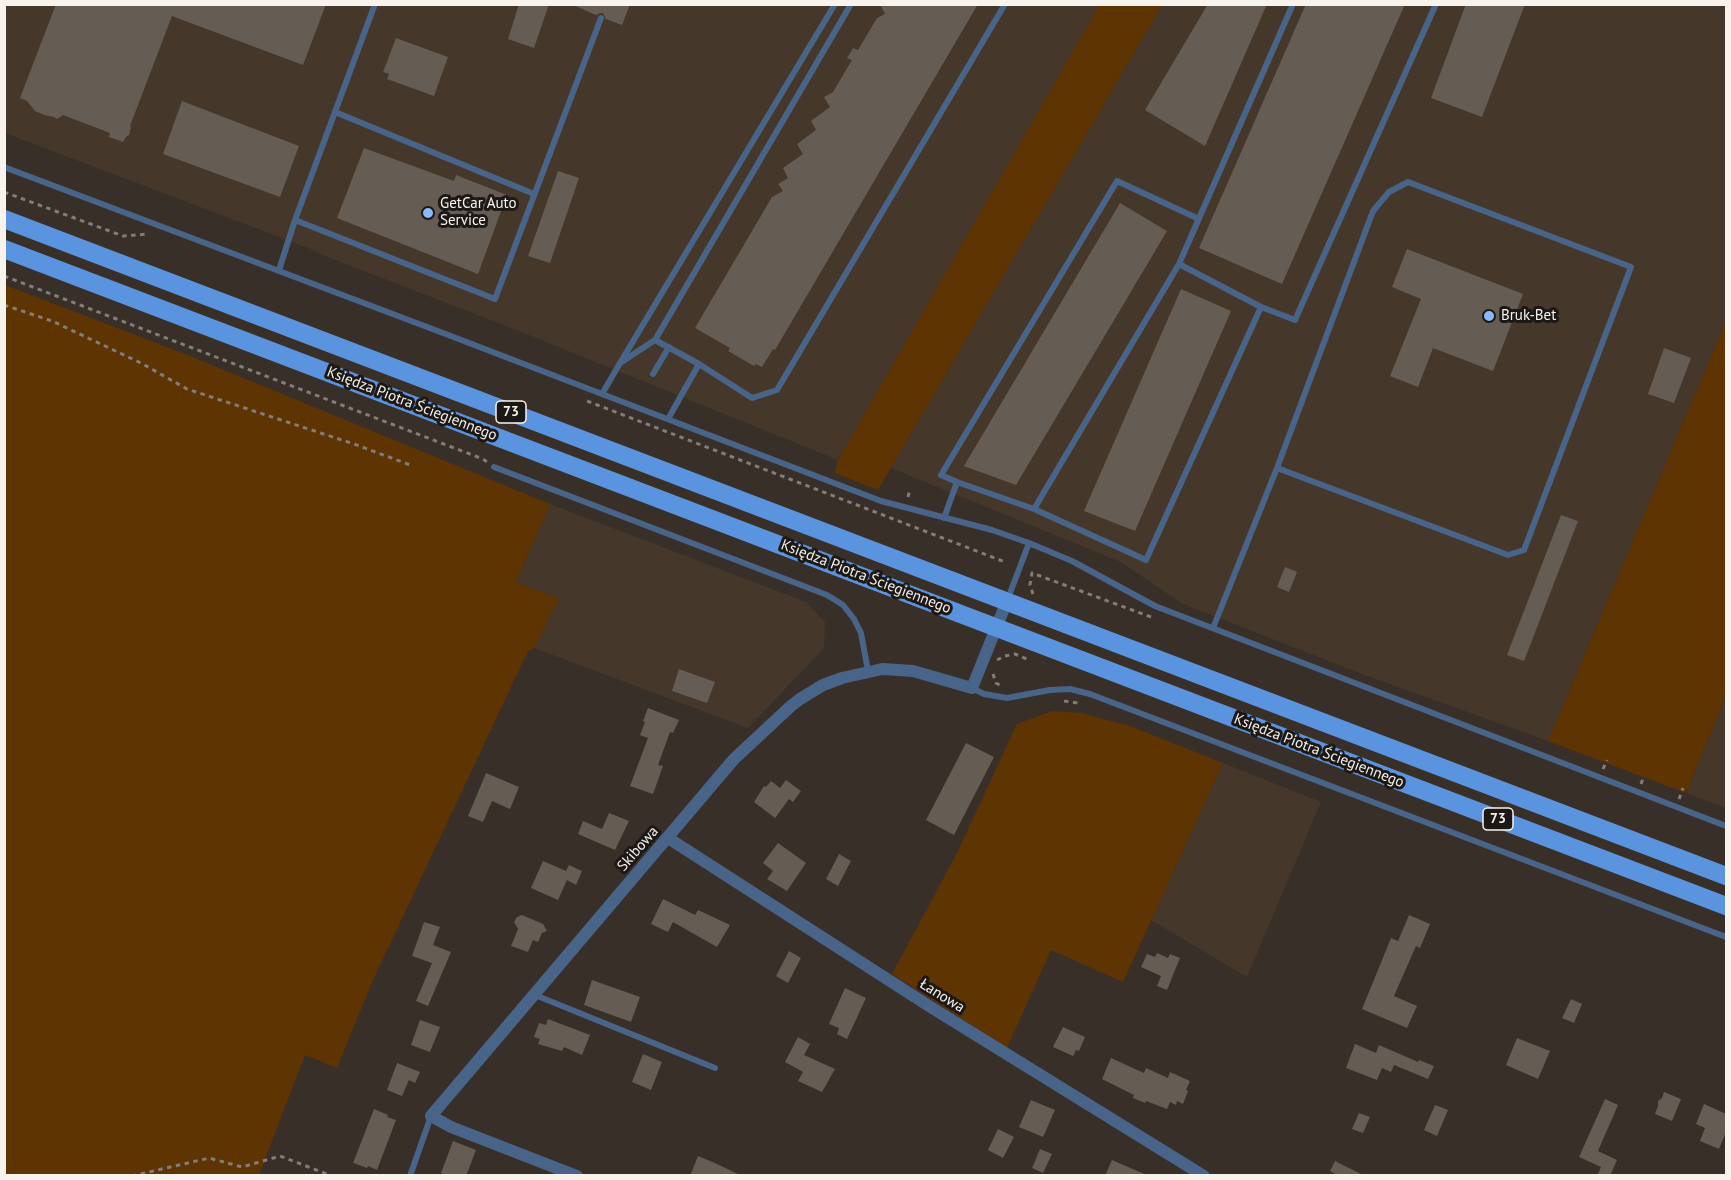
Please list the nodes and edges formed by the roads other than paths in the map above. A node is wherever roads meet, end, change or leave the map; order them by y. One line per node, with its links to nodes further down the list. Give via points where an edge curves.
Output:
1 (375, 4): 8 (lane)
2 (835, 4): 20 (lane)
3 (851, 4): 18 (lane)
4 (1005, 4): 21 (lane, via 777,390 752,398)
5 (1293, 4): 12 (lane)
6 (1436, 4): 17 (lane, via 1295,320)
7 (601, 18): 10 (lane)
8 (335, 112): 10 (lane); 13 (lane)
9 (4, 167): 16 (lane)
10 (534, 194): 13 (lane, via 495,299)
11 (4, 219): 31 (main road, Księdza Piotra Ściegiennego / 73)
12 (1199, 219): 15 (lane); 27 (lane, via 1117,181 941,475)
13 (295, 220): 16 (lane)
14 (4, 249): 32 (main road, Księdza Piotra Ściegiennego / 73)
15 (1179, 264): 17 (lane); 28 (lane)
16 (279, 270): 23 (lane)
17 (1261, 307): 28 (lane, via 1146,560)
18 (654, 340): 19 (lane); 20 (lane)
19 (669, 348): 21 (lane); 22 (lane)
20 (620, 363): 23 (lane)
21 (699, 364): 24 (lane)
22 (653, 374)
23 (602, 394): 24 (lane)
24 (668, 419): 29 (lane, via 881,501)
25 (494, 467): 34 (lane, via 827,595 843,605 854,619 861,633)
26 (1277, 468): 26 (lane, via 1373,211 1389,192 1408,182 1632,267 1524,550 1509,555); 33 (lane)
27 (957, 482): 28 (lane); 29 (lane)
28 (1034, 509)
29 (944, 518): 30 (lane)
30 (1029, 543): 31 (lane); 33 (lane, via 1072,561 1155,606)
31 (1007, 601): 32 (street); 38 (main road, Księdza Piotra Ściegiennego / 73)
32 (996, 627): 35 (street); 39 (main road, Księdza Piotra Ściegiennego / 73)
33 (1213, 628): 36 (lane)
34 (868, 671): 35 (street, Skibowa, via 913,671); 37 (street, Skibowa, via 823,684 800,699 734,759)
35 (972, 688): 40 (lane, via 1004,698 1070,689 1090,694)
36 (1726, 826)
37 (668, 838): 41 (street, Skibowa); 46 (street, Łanowa)
38 (1726, 876)
39 (1726, 906)
40 (1726, 938)
41 (534, 994): 42 (lane); 43 (street, Skibowa)
42 (715, 1068)
43 (431, 1116): 44 (lane); 45 (street)
44 (410, 1176)
45 (577, 1176)
46 (1204, 1176)

